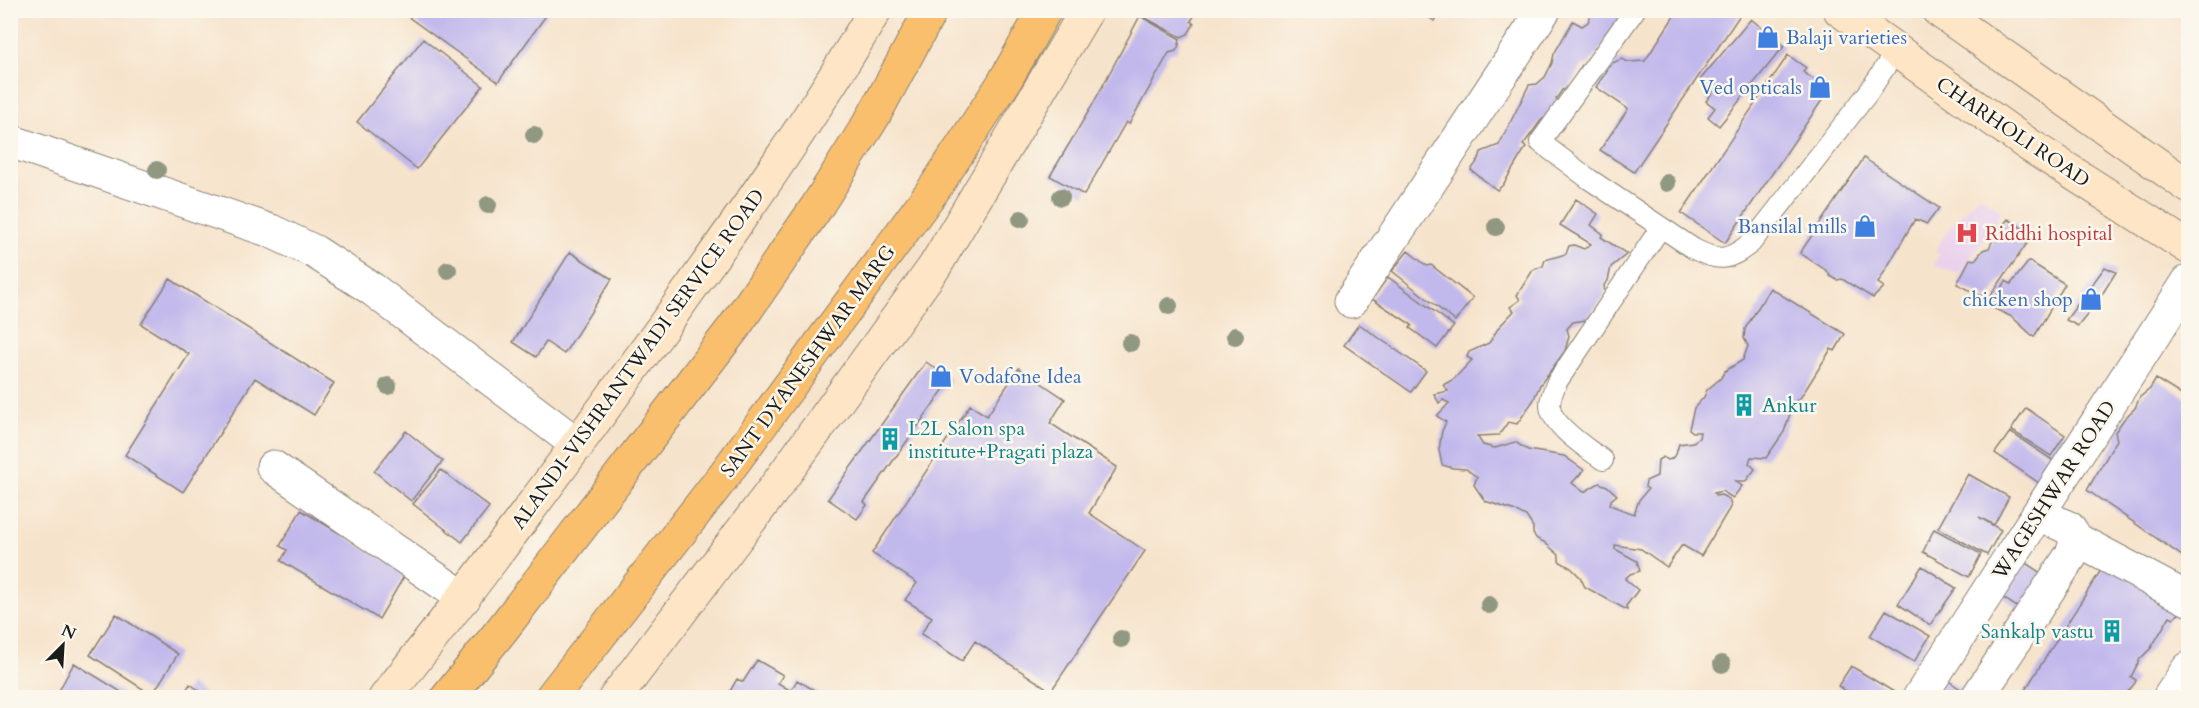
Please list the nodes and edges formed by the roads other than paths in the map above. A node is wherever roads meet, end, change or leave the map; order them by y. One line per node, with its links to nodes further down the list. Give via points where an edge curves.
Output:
1 (875, 10): 16 (street, ALANDI-VISHRANTWADI SERVICE ROAD, via 765,184)
2 (931, 10): 25 (main road, via 873,117 735,326)
3 (1045, 10): 26 (main road, SANT DYANESHWAR MARG, via 1003,84 936,186 722,478)
4 (1087, 10): 27 (street, via 935,266 774,490)
5 (1544, 10): 15 (street)
6 (1635, 10): 12 (lane, via 1540,142)
7 (1840, 10): 9 (street, CHARHOLI ROAD)
8 (1938, 10): 11 (street)
9 (1896, 51): 12 (lane, via 1751,243 1737,254 1713,258); 13 (street, CHARHOLI ROAD, via 2026,143)
10 (10, 141): 16 (street, via 271,231 315,252 372,289)
11 (2188, 186)
12 (1661, 228): 17 (lane, via 1552,393 1549,407 1555,419)
13 (2188, 247)
14 (2188, 282): 19 (street, WAGESHWAR ROAD)
15 (1350, 301)
16 (578, 445): 21 (street, ALANDI-VISHRANTWADI SERVICE ROAD)
17 (1603, 460)
18 (273, 467): 21 (street)
19 (2038, 514): 20 (street, via 2069,528); 28 (street, WAGESHWAR ROAD)
20 (2077, 540): 22 (street); 29 (street, via 2072,554)
21 (464, 598): 24 (street, ALANDI-VISHRANTWADI SERVICE ROAD)
22 (2188, 599)
23 (2188, 669): 30 (street)
24 (385, 698)
25 (447, 698)
26 (551, 698)
27 (615, 698)
28 (1919, 698)
29 (1977, 698)
30 (2169, 698)

